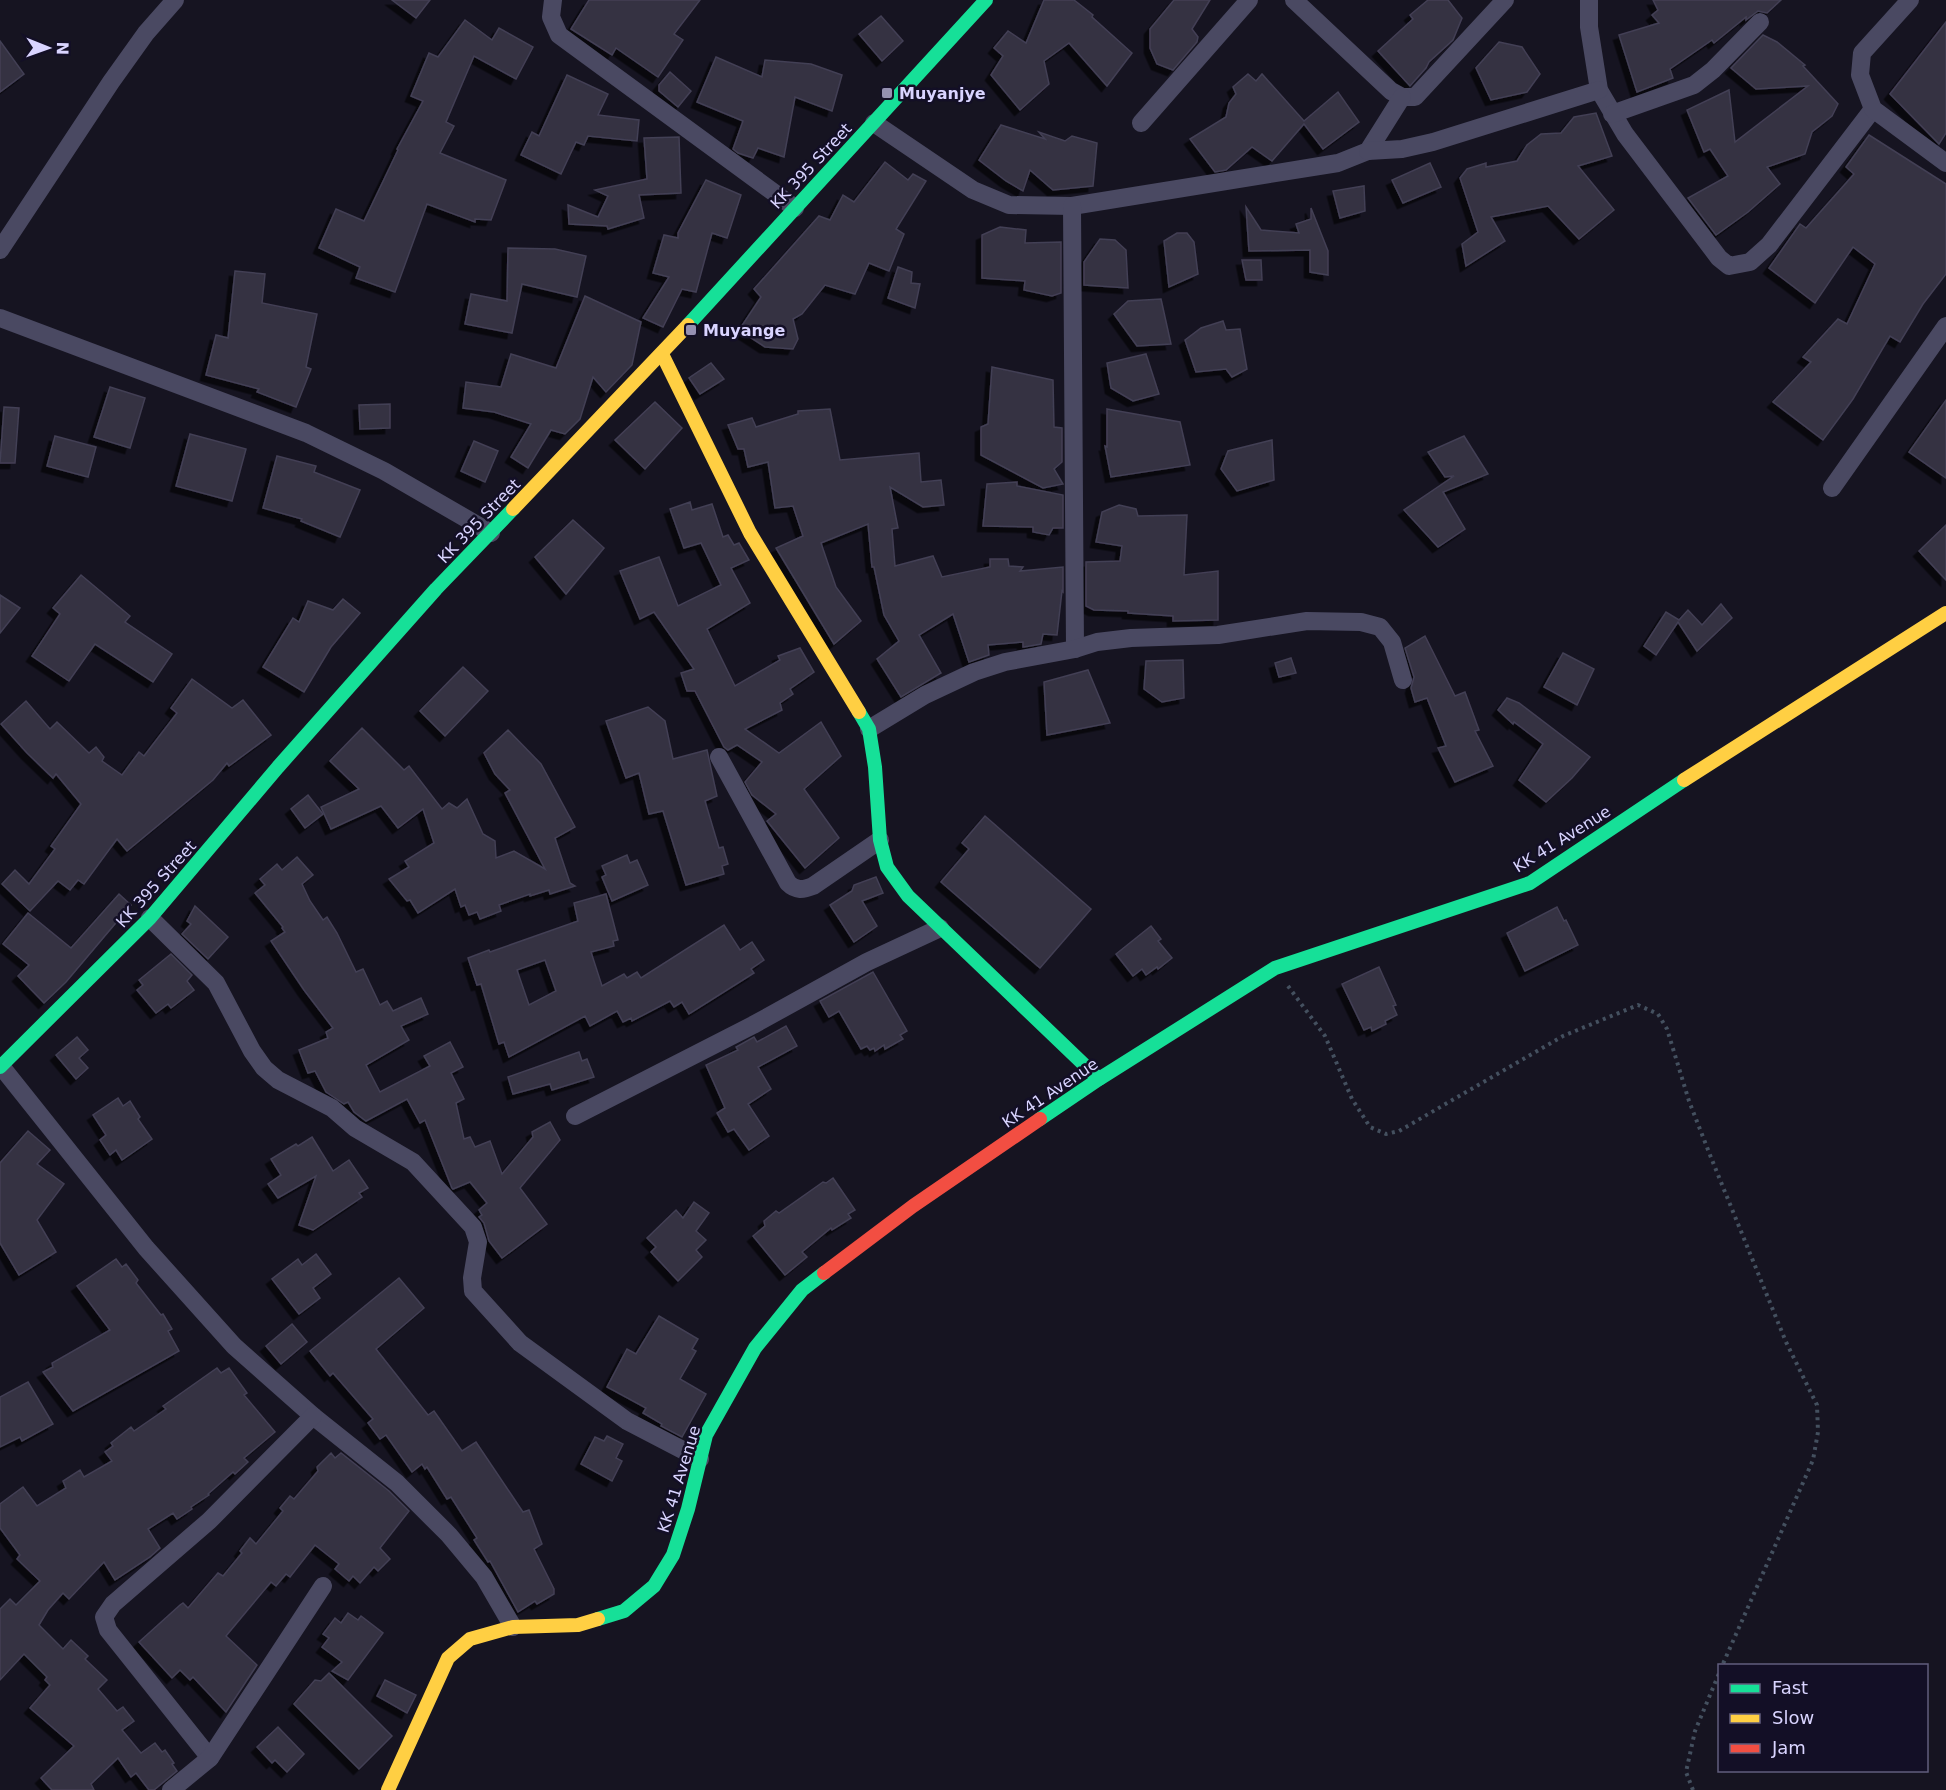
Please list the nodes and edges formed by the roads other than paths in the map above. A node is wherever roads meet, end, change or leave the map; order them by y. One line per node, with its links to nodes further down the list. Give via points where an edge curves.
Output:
1 (175, 0): 20 (street, via 111,82)
2 (553, 0): 19 (street, via 551,17 559,35)
3 (986, 0): 14 (street, KK 395 Street)
4 (1249, 0): 15 (street)
5 (1294, 0): 11 (street)
6 (1505, 0): 11 (street, via 1415,97)
7 (1589, 0): 10 (street, via 1588,27)
8 (1910, 0): 12 (street, via 1863,53 1860,75)
9 (1760, 22): 13 (street, via 1694,85)
10 (1599, 90): 13 (street); 16 (street, via 1433,142)
11 (1402, 97): 16 (street)
12 (1873, 109): 13 (street, via 1769,245 1750,262 1729,266 1705,240); 17 (street)
13 (1612, 114)
14 (874, 123): 18 (street, via 973,190 1009,205); 19 (street, KK 395 Street)
15 (1142, 123)
16 (1368, 151): 18 (street, via 1338,163)
17 (1946, 163)
18 (1072, 206): 27 (street)
19 (795, 208): 23 (street, KK 395 Street)
20 (0, 249)
21 (0, 318): 25 (street, via 306,434 384,471)
22 (1946, 326): 24 (street)
23 (662, 354): 25 (street, KK 395 Street); 29 (street, via 750,533)
24 (1832, 488)
25 (491, 533): 32 (street, KK 395 Street, via 302,740)
26 (1946, 613): 35 (street, KK 41 Avenue, via 1730,749 1530,883 1275,968)
27 (1075, 650): 28 (street, via 1097,642 1131,638 1218,635 1307,621 1361,622 1380,627 1392,642); 29 (street, via 1005,662 974,672 925,695)
28 (1403, 680)
29 (869, 729): 31 (street)
30 (718, 757): 31 (street, via 794,888 813,886)
31 (880, 840): 33 (street, via 887,867 908,896)
32 (150, 918): 34 (street, KK 395 Street); 38 (street, via 216,983 264,1068 413,1162 473,1227 478,1242 473,1291 520,1343 627,1421)
33 (940, 928): 35 (street); 36 (street, via 867,962)
34 (0, 1067): 37 (street, via 146,1248 234,1346)
35 (1099, 1079): 38 (street, KK 41 Avenue, via 913,1206 802,1290 755,1348 706,1436)
36 (575, 1116)
37 (313, 1416): 40 (street, via 397,1482 449,1535 484,1577); 41 (street, via 209,1521 113,1604 104,1617 108,1630)
38 (700, 1459): 40 (street, KK 41 Avenue, via 673,1555 654,1586 624,1611 578,1625)
39 (323, 1586): 41 (street)
40 (513, 1627): 44 (street, KK 41 Avenue, via 470,1639 448,1658)
41 (210, 1758): 42 (street)
42 (192, 1783): 43 (street)
43 (171, 1790)
44 (388, 1790)

